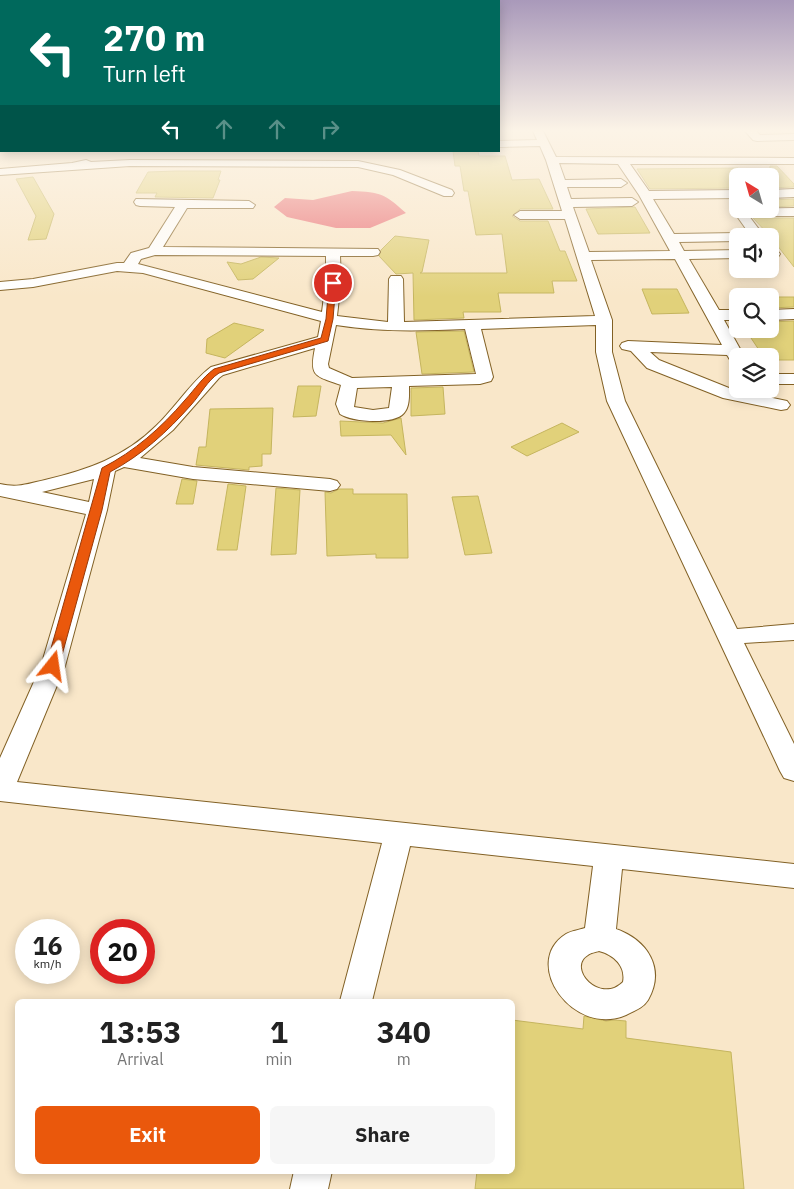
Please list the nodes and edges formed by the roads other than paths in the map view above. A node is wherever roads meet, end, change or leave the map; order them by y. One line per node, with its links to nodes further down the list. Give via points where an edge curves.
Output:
1 (432, 186): 5 (lane)
2 (561, 186): 15 (lane)
3 (596, 186): 11 (lane)
4 (639, 186): 9 (lane)
5 (448, 193)
6 (794, 193): 8 (lane)
7 (729, 194): 9 (lane)
8 (779, 194)
9 (645, 195): 20 (lane)
10 (140, 202): 13 (lane)
11 (605, 202): 12 (lane); 15 (lane)
12 (632, 202)
13 (183, 204): 14 (lane); 21 (lane)
14 (249, 204)
15 (568, 209): 17 (lane); 25 (lane)
16 (794, 212): 18 (lane, via 740,212)
17 (520, 215)
18 (752, 228)
19 (729, 237): 20 (lane)
20 (670, 238): 26 (lane)
21 (154, 251): 22 (lane); 27 (lane, via 136,256)
22 (333, 252): 23 (lane); 34 (lane)
23 (374, 252)
24 (729, 254): 26 (lane)
25 (583, 256): 26 (lane); 35 (lane)
26 (680, 256): 32 (lane)
27 (129, 267): 29 (lane); 34 (lane)
28 (396, 279): 37 (lane)
29 (0, 286)
30 (779, 314): 31 (lane)
31 (794, 314)
32 (714, 315): 33 (lane); 41 (lane)
33 (729, 315)
34 (330, 319): 37 (lane); 38 (lane)
35 (604, 320): 36 (lane); 39 (lane)
36 (472, 325): 37 (lane); 45 (lane, via 485,377 472,381)
37 (396, 327)
38 (325, 340): 46 (lane, via 321,369); 49 (lane, via 216,371 151,441)
39 (604, 345): 40 (lane); 54 (lane, via 616,401)
40 (635, 346): 42 (lane); 48 (lane, via 653,364 729,394)
41 (730, 348)
42 (729, 355)
43 (779, 379): 44 (lane)
44 (794, 379)
45 (401, 382): 46 (lane); 46 (lane, via 398,410 387,415 351,414 346,410)
46 (350, 383)
47 (770, 398): 48 (lane)
48 (788, 407)
49 (114, 466): 50 (lane); 51 (lane); 52 (lane)
50 (330, 485)
51 (7, 492): 52 (lane)
52 (97, 510): 56 (lane, via 53,666)
53 (794, 632): 54 (lane)
54 (729, 637): 55 (lane)
55 (794, 772)
56 (0, 790): 57 (lane)
57 (399, 834): 58 (lane); 61 (lane)
58 (609, 856): 59 (lane); 60 (lane)
59 (794, 876)
60 (599, 938)
61 (357, 999)
62 (312, 1174): 63 (lane)
63 (309, 1189)

